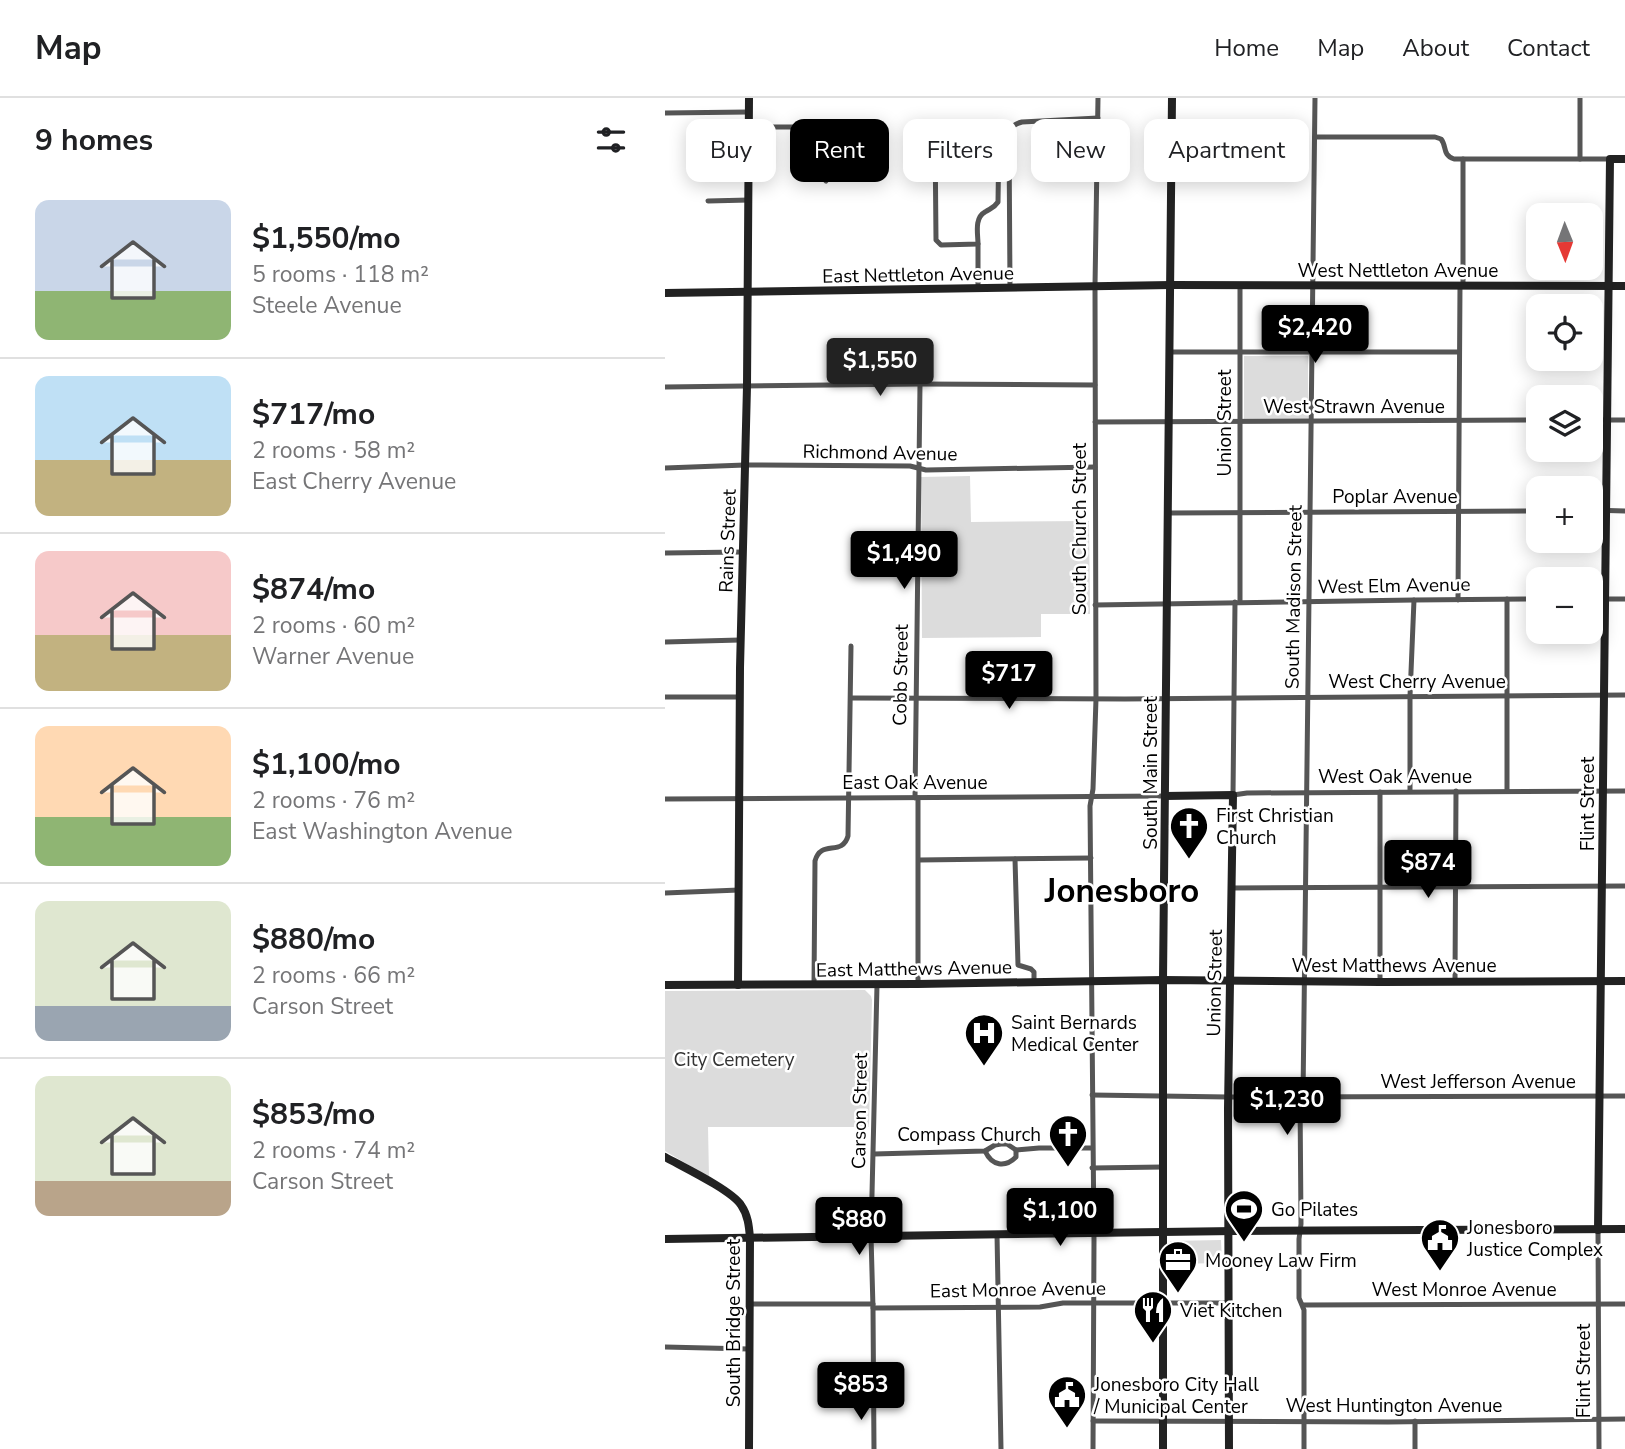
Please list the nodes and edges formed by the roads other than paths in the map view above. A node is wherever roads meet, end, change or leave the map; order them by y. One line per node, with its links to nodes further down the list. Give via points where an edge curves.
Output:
1 (750, 98): 6 (street, Rains Street)
2 (1098, 98): 8 (street, South Church Street)
3 (1172, 98): 19 (street, South Main Street)
4 (1315, 98): 10 (street, South Madison Street)
5 (1580, 98): 12 (street)
6 (749, 112): 7 (street); 9 (street, Rains Street)
7 (665, 113)
8 (1098, 118): 21 (street, South Church Street); 26 (street, via 1022,122 1010,129)
9 (749, 119)
10 (1315, 138): 11 (street, via 1439,137 1448,157); 23 (street, South Madison Street)
11 (1463, 159): 12 (street); 20 (street)
12 (1580, 159): 13 (street)
13 (1610, 159): 14 (street); 24 (street, Flint Street)
14 (1625, 159)
15 (748, 182): 16 (street, Rains Street)
16 (748, 200): 17 (street); 28 (street, Rains Street)
17 (708, 201)
18 (978, 244): 18 (street, via 941,245 936,240 934,136 943,125 991,125 999,134 999,200 979,217); 27 (street)
19 (1171, 285): 21 (street, East Nettleton Avenue); 22 (street, West Nettleton Avenue); 30 (street, South Main Street)
20 (1462, 285): 23 (street, West Nettleton Avenue); 24 (street, West Nettleton Avenue); 33 (street)
21 (1095, 286): 26 (street, East Nettleton Avenue); 35 (street, South Church Street)
22 (1240, 286): 23 (street, West Nettleton Avenue); 31 (street, Union Street)
23 (1313, 286): 32 (street, South Madison Street)
24 (1609, 286): 25 (street, West Nettleton Avenue); 40 (street, Flint Street)
25 (1625, 286)
26 (1010, 288): 27 (street, East Nettleton Avenue)
27 (978, 289): 28 (street, East Nettleton Avenue)
28 (748, 292): 29 (street, East Nettleton Avenue); 36 (street, Rains Street)
29 (665, 293)
30 (1170, 352): 31 (street); 46 (street, South Main Street)
31 (1240, 352): 32 (street); 44 (street, Union Street)
32 (1311, 352): 33 (street); 45 (street, South Madison Street)
33 (1459, 352): 42 (street)
34 (920, 384): 35 (street); 36 (street); 50 (street, Cobb Street)
35 (1095, 385): 43 (street, South Church Street)
36 (747, 386): 37 (street); 47 (street, Rains Street)
37 (665, 387)
38 (1526, 420): 42 (street, West Strawn Avenue)
39 (1603, 420): 40 (street)
40 (1608, 420): 41 (street); 52 (street, Flint Street)
41 (1625, 420)
42 (1459, 421): 45 (street, West Strawn Avenue); 56 (street)
43 (1095, 422): 46 (street, West Strawn Avenue); 48 (street, South Church Street)
44 (1240, 422): 45 (street, West Strawn Avenue); 46 (street, West Strawn Avenue); 58 (street, Union Street)
45 (1310, 422): 55 (street, South Madison Street)
46 (1169, 423): 57 (street, South Main Street)
47 (745, 465): 49 (street, Richmond Avenue); 50 (street, Richmond Avenue); 59 (street, Rains Street)
48 (1095, 467): 50 (street, Richmond Avenue); 69 (street, South Church Street)
49 (665, 468)
50 (918, 468): 81 (street, Cobb Street)
51 (1603, 510): 52 (street)
52 (1607, 510): 54 (street); 62 (street, Flint Street)
53 (1526, 511): 56 (street, Poplar Avenue)
54 (1625, 511)
55 (1309, 512): 56 (street, Poplar Avenue); 58 (street, Poplar Avenue); 68 (street, South Madison Street)
56 (1458, 512): 65 (street)
57 (1169, 513): 58 (street, Poplar Avenue); 70 (street, South Main Street)
58 (1240, 513): 67 (street, Union Street)
59 (742, 552): 60 (street); 71 (street, Rains Street)
60 (665, 553)
61 (1526, 599): 66 (street, West Elm Avenue)
62 (1605, 599): 63 (street); 74 (street, Flint Street)
63 (1625, 599)
64 (1414, 600): 65 (street, West Elm Avenue); 68 (street, West Elm Avenue); 77 (street)
65 (1458, 600): 66 (street, West Elm Avenue)
66 (1507, 600): 78 (street)
67 (1238, 602): 68 (street, West Elm Avenue); 70 (street, West Elm Avenue); 83 (street, Union Street)
68 (1308, 602): 84 (street, South Madison Street)
69 (1095, 605): 70 (street, West Elm Avenue); 85 (street, South Church Street)
70 (1167, 605): 82 (street, South Main Street)
71 (740, 640): 72 (street); 76 (street, Rains Street)
72 (665, 642)
73 (851, 646): 80 (street)
74 (1604, 695): 75 (street, West Cherry Avenue); 78 (street, West Cherry Avenue); 89 (street, Flint Street)
75 (1625, 695)
76 (739, 696): 79 (street); 99 (street, Rains Street)
77 (1410, 696): 78 (street, West Cherry Avenue); 84 (street, West Cherry Avenue); 86 (street)
78 (1508, 696): 88 (street)
79 (665, 697)
80 (851, 698): 81 (street, West Cherry Avenue); 96 (street)
81 (916, 698): 85 (street, West Cherry Avenue); 97 (street, Cobb Street)
82 (1166, 698): 83 (street, West Cherry Avenue); 85 (street, West Cherry Avenue); 94 (street, South Main Street)
83 (1234, 698): 84 (street, West Cherry Avenue); 93 (street, Union Street)
84 (1307, 698): 92 (street, South Madison Street)
85 (1096, 699): 95 (street, South Church Street)
86 (1410, 791): 87 (street, West Oak Avenue); 91 (street, West Oak Avenue)
87 (1456, 791): 88 (street, West Oak Avenue); 105 (street)
88 (1507, 791): 89 (street, West Oak Avenue)
89 (1603, 791): 90 (street, West Oak Avenue); 103 (street, Flint Street)
90 (1625, 791)
91 (1380, 792): 92 (street, West Oak Avenue); 108 (street)
92 (1307, 793): 93 (street, West Oak Avenue); 107 (street, South Madison Street)
93 (1233, 795): 94 (street, West Oak Avenue); 106 (street, Union Street)
94 (1165, 796): 95 (street, East Oak Avenue); 111 (street, South Main Street)
95 (1092, 797): 97 (street, East Oak Avenue); 100 (street, South Church Street)
96 (848, 798): 97 (street, East Oak Avenue); 99 (street, East Oak Avenue); 123 (street, via 847,842 824,849 815,861)
97 (917, 798): 102 (street, Cobb Street)
98 (665, 799): 99 (street, East Oak Avenue)
99 (739, 799): 109 (street, Rains Street)
100 (1091, 858): 101 (street); 113 (street, South Church Street)
101 (1015, 859): 102 (street); 117 (street, via 1018,965 1031,968)
102 (919, 860): 120 (street, Cobb Street)
103 (1602, 886): 104 (street); 105 (street); 115 (street, Flint Street)
104 (1625, 886)
105 (1456, 887): 108 (street); 114 (street)
106 (1231, 888): 107 (street); 112 (street, Union Street)
107 (1305, 888): 108 (street); 118 (street, South Madison Street)
108 (1381, 888): 119 (street)
109 (739, 891): 110 (street); 122 (street, Rains Street)
110 (665, 893)
111 (1163, 980): 112 (street, West Matthews Avenue); 113 (street, East Matthews Avenue); 126 (street, South Main Street)
112 (1229, 980): 118 (street, West Matthews Avenue); 129 (street, Union Street)
113 (1091, 981): 117 (street, East Matthews Avenue); 125 (street, South Church Street)
114 (1455, 981): 115 (street, West Matthews Avenue); 119 (street, West Matthews Avenue)
115 (1601, 981): 116 (street, West Matthews Avenue); 127 (street, Flint Street)
116 (1625, 981)
117 (1034, 982): 120 (street, East Matthews Avenue)
118 (1304, 982): 119 (street, West Matthews Avenue); 130 (street, South Madison Street)
119 (1380, 982)
120 (918, 984): 124 (street, East Matthews Avenue)
121 (665, 985): 122 (street, East Matthews Avenue)
122 (738, 985): 123 (street, East Matthews Avenue)
123 (814, 985): 124 (street, East Matthews Avenue)
124 (877, 985): 134 (street, Carson Street)
125 (1092, 1095): 126 (street, West Jefferson Avenue); 131 (street, South Church Street)
126 (1163, 1096): 129 (street, West Jefferson Avenue); 136 (street, South Main Street)
127 (1601, 1096): 128 (street, West Jefferson Avenue); 130 (street, West Jefferson Avenue); 139 (street, Flint Street)
128 (1625, 1096)
129 (1228, 1097): 130 (street, West Jefferson Avenue); 140 (street, Union Street)
130 (1301, 1097): 141 (street, South Madison Street)
131 (1092, 1148): 132 (street); 137 (street, South Church Street)
132 (1016, 1150): 133 (street, via 1000,1144); 133 (street, via 1016,1157 1002,1165)
133 (985, 1151): 134 (street)
134 (874, 1154): 145 (street, Carson Street)
135 (665, 1157): 146 (street, South Bridge Street, via 739,1202 747,1216)
136 (1163, 1167): 137 (street); 142 (street, South Main Street)
137 (1093, 1168): 143 (street, South Church Street)
138 (1625, 1229): 139 (street)
139 (1598, 1230): 141 (street); 152 (street, Flint Street)
140 (1227, 1231): 141 (street); 142 (street); 150 (street, Union Street)
141 (1301, 1231): 156 (street, South Madison Street, via 1299,1298)
142 (1163, 1232): 143 (street); 149 (street, South Main Street)
143 (1094, 1233): 144 (street); 148 (street, South Church Street)
144 (997, 1234): 145 (street); 155 (street)
145 (871, 1236): 146 (street); 154 (street, Carson Street)
146 (750, 1238): 147 (street); 151 (street, South Bridge Street)
147 (665, 1239)
148 (1094, 1303): 149 (street, East Monroe Avenue); 155 (street, East Monroe Avenue); 161 (street, South Church Street)
149 (1163, 1303): 150 (street); 162 (street, South Main Street)
150 (1228, 1303): 163 (street, Union Street)
151 (750, 1304): 154 (street, East Monroe Avenue); 158 (street, South Bridge Street)
152 (1599, 1304): 153 (street, West Monroe Avenue); 156 (street, West Monroe Avenue); 159 (street, Flint Street)
153 (1625, 1304)
154 (873, 1306): 155 (street, East Monroe Avenue); 167 (street, Carson Street)
155 (998, 1306): 168 (street)
156 (1303, 1306): 164 (street, South Madison Street)
157 (665, 1348): 158 (street)
158 (749, 1349): 166 (street, South Bridge Street)
159 (1599, 1419): 160 (street, West Huntington Avenue); 165 (street, West Huntington Avenue); 174 (street, Flint Street)
160 (1625, 1419)
161 (1094, 1421): 162 (street, West Huntington Avenue); 169 (street, South Church Street)
162 (1163, 1421): 163 (street, West Huntington Avenue); 170 (street, South Main Street)
163 (1229, 1421): 164 (street, West Huntington Avenue); 171 (street, Union Street)
164 (1304, 1421): 165 (street, West Huntington Avenue); 172 (street, South Madison Street)
165 (1415, 1421): 173 (street)
166 (749, 1449)
167 (874, 1449)
168 (1000, 1449)
169 (1093, 1449)
170 (1163, 1449)
171 (1229, 1449)
172 (1304, 1449)
173 (1415, 1449)
174 (1598, 1449)

